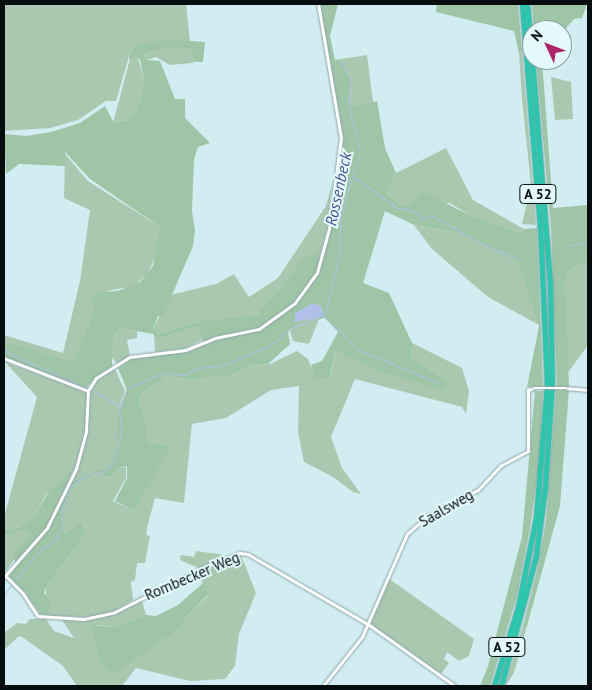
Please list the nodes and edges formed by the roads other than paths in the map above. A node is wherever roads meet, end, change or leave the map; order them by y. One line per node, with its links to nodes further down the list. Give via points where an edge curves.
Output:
1 (318, 4): 8 (street, via 341,138 329,229 314,278 295,303 259,329 215,338 186,350 130,358 96,378)
2 (522, 4): 13 (highway, A 52, via 540,227 547,385 536,518 518,607)
3 (527, 4): 4 (highway, A 52)
4 (528, 20)
5 (533, 70): 14 (highway, A 52, via 550,283 552,402 536,556)
6 (4, 358): 8 (street)
7 (588, 390): 10 (street, Saalsweg, bridge, via 528,390 528,451 500,466 478,490 440,508 414,527 401,542)
8 (88, 391): 9 (street, via 86,431 78,465 46,528)
9 (4, 576): 10 (street, Rombecker Weg, via 23,593 38,616 84,619 113,613 142,596 244,553)
10 (368, 624): 11 (street, Saalsweg, via 357,646); 12 (street, Rombecker Weg)
11 (323, 686)
12 (455, 686)
13 (494, 686)
14 (501, 686)

